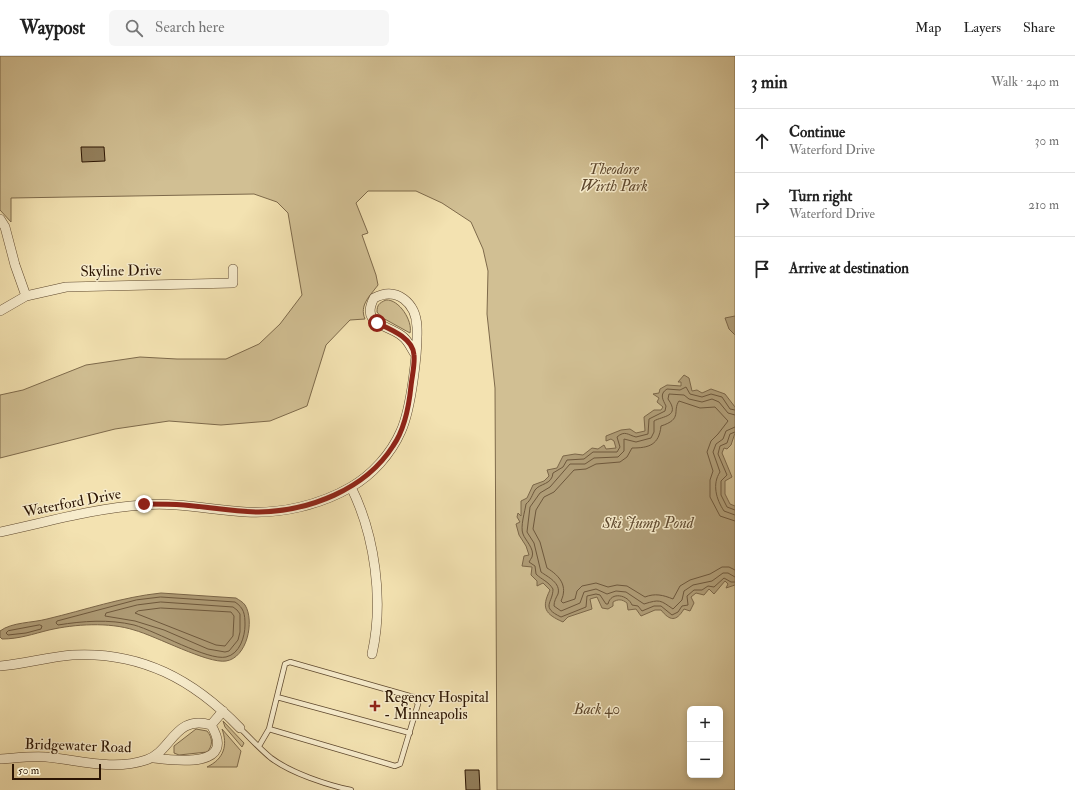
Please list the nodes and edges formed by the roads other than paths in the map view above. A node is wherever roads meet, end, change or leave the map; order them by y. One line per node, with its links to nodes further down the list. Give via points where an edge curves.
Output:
1 (0, 219): 3 (street)
2 (233, 269): 3 (street, Skyline Drive, via 233,283 66,287)
3 (26, 296): 4 (street, Skyline Drive)
4 (0, 311)
5 (414, 354): 5 (street, Waterford Drive, via 417,327 412,309 400,296 393,293 374,298 370,309 371,317 377,323 404,337); 6 (street, Waterford Drive, via 411,392 401,431 394,446 384,459)
6 (351, 487): 7 (street, Waterford Drive, via 315,502 273,511 247,512 144,504); 8 (street, via 365,518 373,555 377,624)
7 (0, 532)
8 (372, 654)
9 (0, 666): 11 (street, via 72,656 118,658 145,664 168,673 202,694)
10 (276, 697): 14 (lane); 15 (lane); 15 (lane, via 285,664 290,662 413,697 418,704)
11 (223, 711): 12 (street); 13 (street)
12 (211, 725): 17 (street, via 196,722 189,724 170,739); 17 (street, Bridgewater Road, via 216,733 217,747 213,754 205,759 179,761)
13 (240, 728): 16 (lane)
14 (269, 729): 15 (lane, via 395,766 400,764); 16 (lane)
15 (410, 733)
16 (258, 746): 19 (lane, via 286,767)
17 (154, 758): 18 (street, Bridgewater Road, via 136,764 121,765 44,757)
18 (0, 759)
19 (334, 788): 20 (lane)
20 (351, 790)

